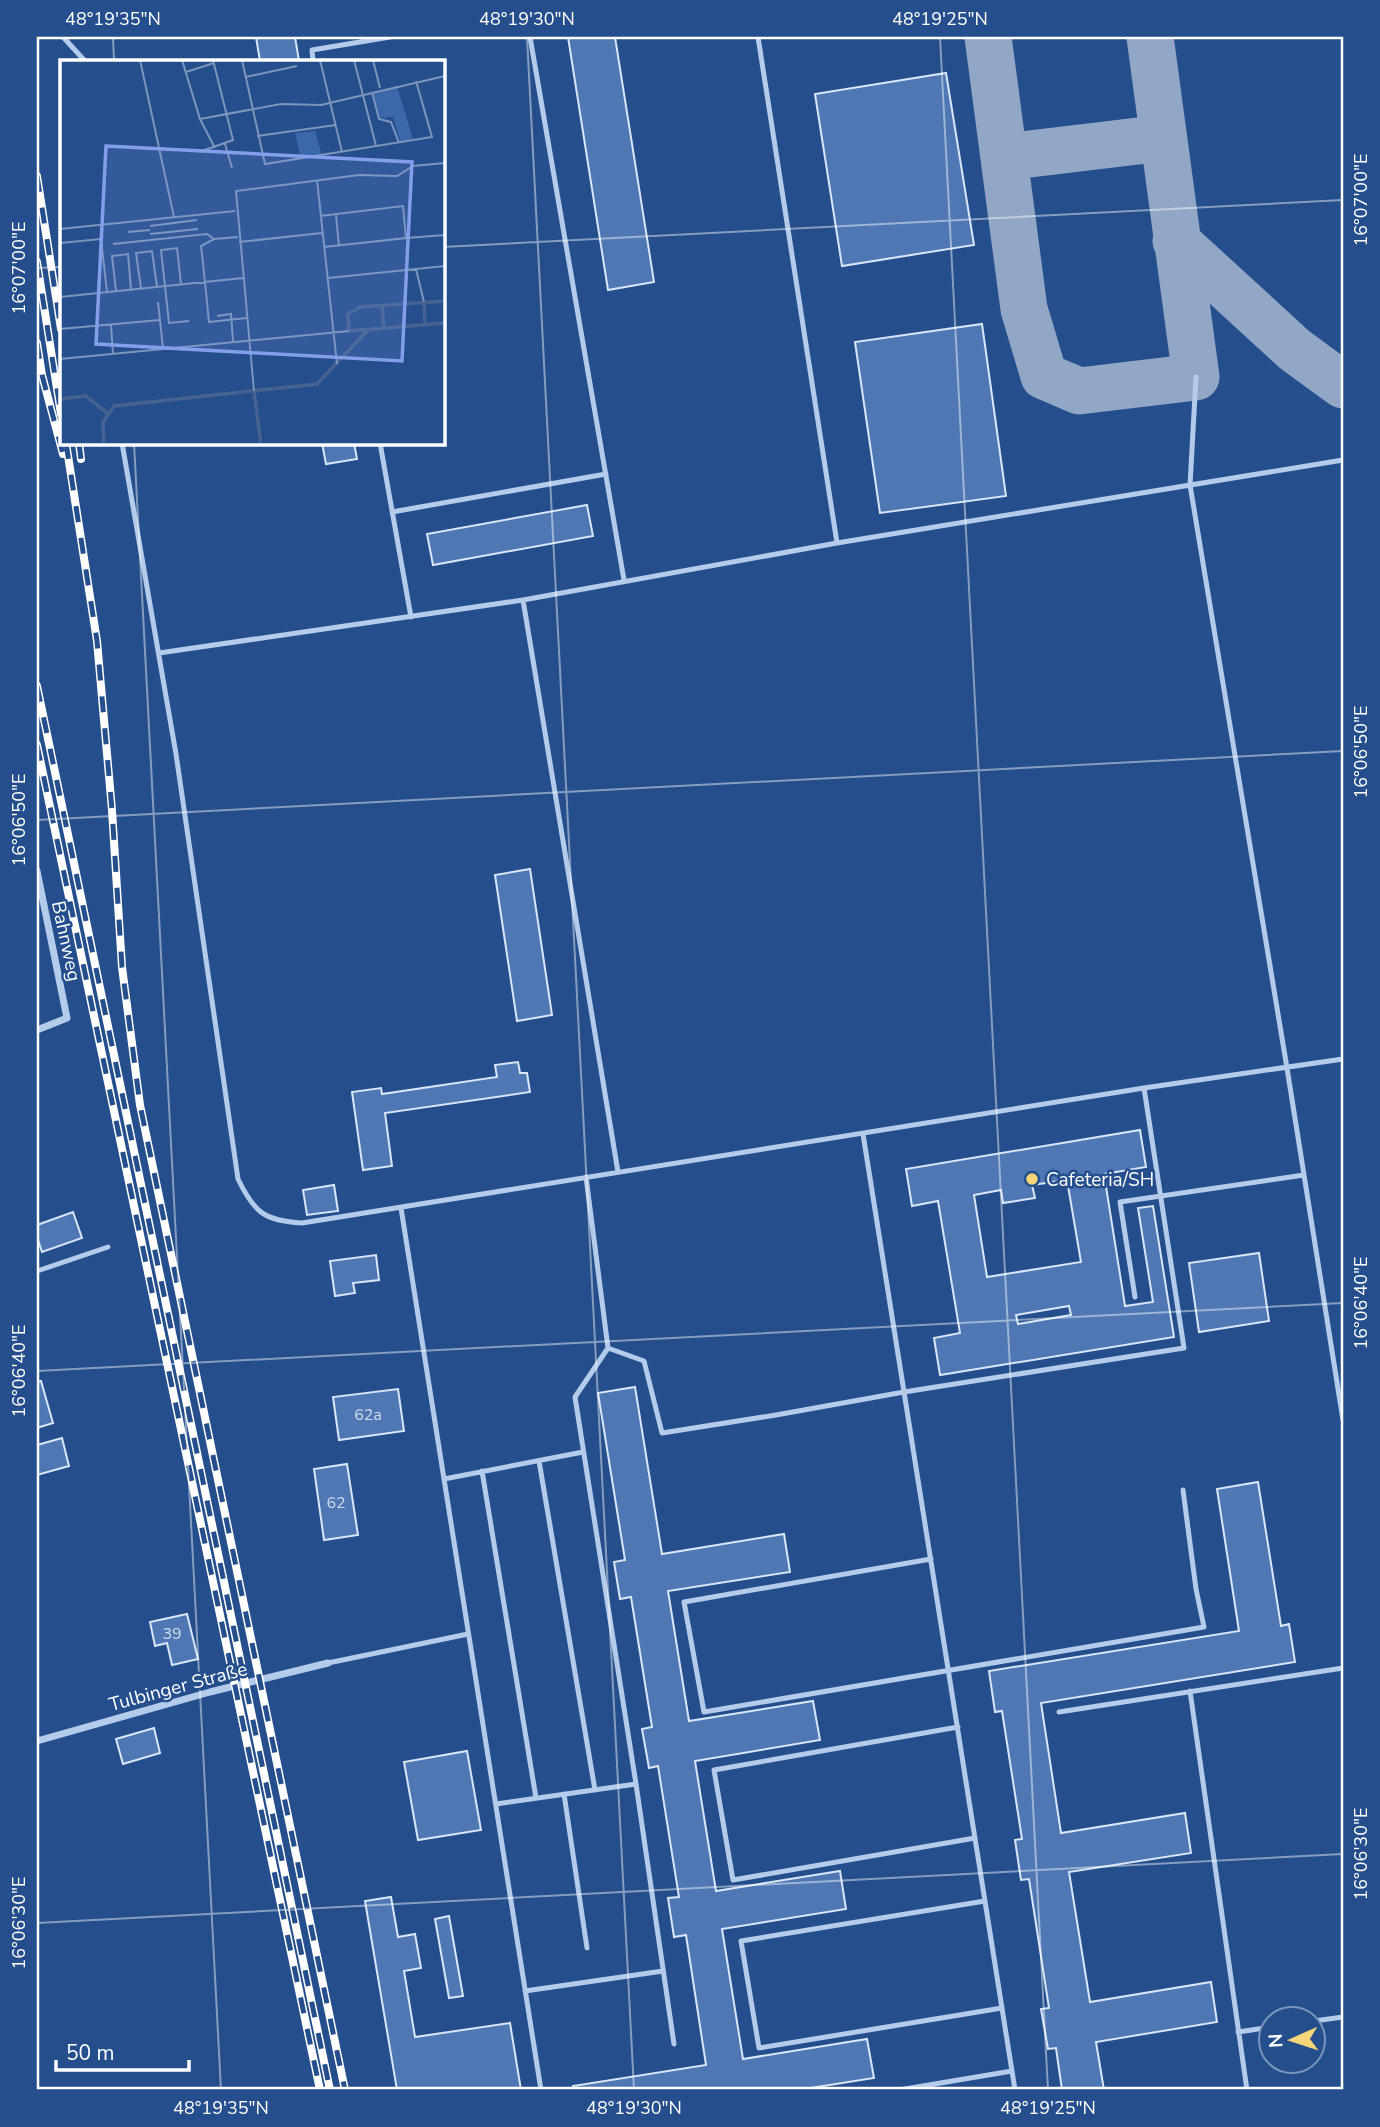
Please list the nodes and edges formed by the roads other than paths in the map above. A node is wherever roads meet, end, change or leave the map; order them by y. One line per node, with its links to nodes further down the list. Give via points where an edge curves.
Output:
1 (63, 37): 5 (lane)
2 (390, 37): 6 (lane, via 312,51)
3 (530, 37): 11 (lane)
4 (758, 37): 14 (lane)
5 (84, 60)
6 (313, 60)
7 (1196, 377): 12 (lane)
8 (122, 444): 18 (lane)
9 (380, 444): 13 (lane)
10 (1343, 460): 12 (lane)
11 (606, 474): 13 (lane); 15 (lane)
12 (1190, 485): 14 (lane); 22 (lane)
13 (392, 512): 17 (lane)
14 (837, 543): 15 (lane)
15 (624, 580): 16 (lane)
16 (523, 600): 17 (lane); 25 (lane)
17 (411, 617): 18 (lane)
18 (159, 653): 29 (lane, via 238,1179 248,1199 279,1222 302,1223)
19 (37, 871): 20 (street, Bahnweg, via 67,1018)
20 (37, 1030)
21 (1343, 1059): 22 (lane)
22 (1287, 1068): 23 (lane); 26 (lane)
23 (1144, 1088): 24 (lane); 28 (lane)
24 (863, 1134): 25 (lane); 34 (lane)
25 (618, 1172): 27 (lane)
26 (1304, 1175): 28 (lane); 35 (lane)
27 (586, 1177): 29 (lane); 33 (lane)
28 (1160, 1196): 32 (lane, via 1120,1202); 34 (lane, via 1184,1348)
29 (401, 1208): 39 (lane)
30 (108, 1247): 31 (lane)
31 (37, 1271)
32 (1135, 1297)
33 (608, 1348): 34 (lane, via 644,1361 662,1433); 36 (lane, via 575,1397)
34 (904, 1392): 41 (lane)
35 (1343, 1420)
36 (583, 1452): 37 (lane); 50 (lane)
37 (539, 1461): 38 (lane); 51 (lane)
38 (482, 1471): 39 (lane); 53 (lane)
39 (444, 1479): 42 (lane)
40 (1183, 1490): 45 (lane, via 1204,1627)
41 (931, 1559): 45 (lane); 45 (lane, via 684,1602 704,1712)
42 (468, 1634): 43 (lane); 54 (lane)
43 (328, 1662): 49 (street, Tulbinger Straße)
44 (1343, 1668): 46 (lane)
45 (948, 1669): 48 (lane)
46 (1190, 1691): 47 (lane); 62 (lane)
47 (1059, 1713)
48 (958, 1727): 55 (lane); 55 (lane, via 714,1769 733,1880)
49 (37, 1741)
50 (636, 1784): 51 (lane); 58 (lane)
51 (595, 1790): 52 (lane)
52 (564, 1794): 53 (lane); 57 (lane)
53 (536, 1798): 54 (lane)
54 (496, 1804): 59 (lane)
55 (975, 1838): 56 (lane)
56 (985, 1901): 60 (lane); 60 (lane, via 741,1941 758,2048)
57 (587, 1948)
58 (663, 1972): 59 (lane); 63 (lane)
59 (526, 1991): 65 (lane)
60 (1002, 2008): 64 (lane)
61 (1258, 2029): 62 (lane)
62 (1238, 2032): 68 (lane)
63 (674, 2044)
64 (1012, 2071): 66 (lane); 67 (lane)
65 (541, 2090)
66 (899, 2090)
67 (1015, 2090)
68 (1247, 2090)

